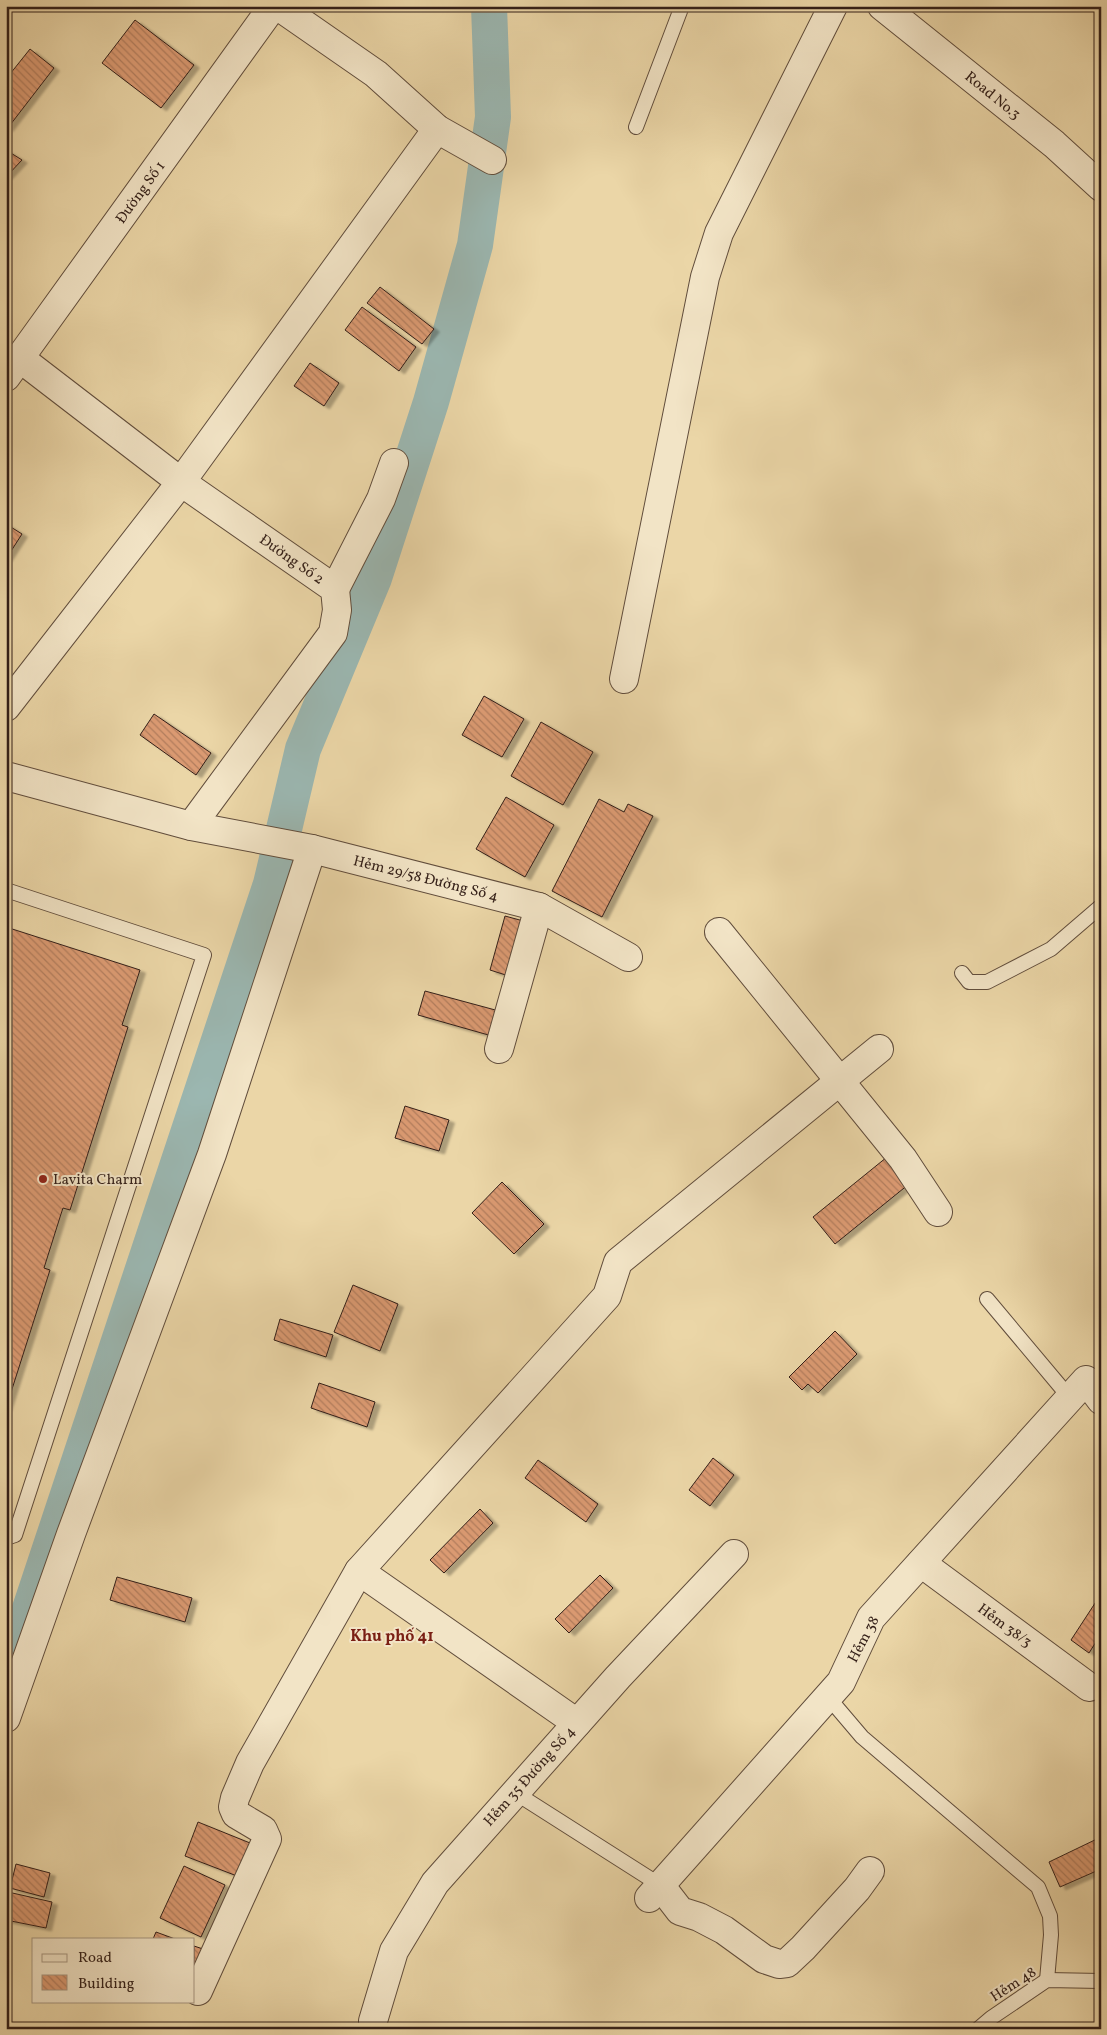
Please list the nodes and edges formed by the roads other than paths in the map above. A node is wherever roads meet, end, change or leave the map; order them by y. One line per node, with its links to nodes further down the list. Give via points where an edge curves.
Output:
1 (273, 6): 10 (street, Đường Số 1)
2 (278, 6): 7 (street, via 376,74)
3 (682, 6): 6 (lane)
4 (833, 6): 14 (street, via 719,233 705,277)
5 (882, 6): 9 (street, Road No.3, via 1054,144)
6 (636, 127)
7 (437, 129): 8 (street); 12 (street)
8 (492, 160)
9 (1101, 187)
10 (14, 368): 12 (street, Đường Số 2)
11 (394, 464): 13 (street, via 381,499)
12 (181, 482): 13 (street, Đường Số 2); 15 (street)
13 (335, 589): 17 (street, Đường Số 2, via 337,610 332,634)
14 (624, 679)
15 (6, 707)
16 (6, 776): 17 (street, Hẻm 29/58 Đường Số 4)
17 (191, 826): 18 (street, Hẻm 29/58 Đường Số 4)
18 (312, 849): 21 (street, Hẻm 29/58 Đường Số 4); 38 (street, via 212,1154)
19 (6, 890): 32 (lane, via 204,955 15,1535)
20 (1101, 906): 24 (lane, via 1051,949 987,982 969,982)
21 (540, 907): 23 (street, Hẻm 29/58 Đường Số 4); 25 (street)
22 (719, 932): 27 (street)
23 (628, 957)
24 (962, 973)
25 (498, 1049)
26 (879, 1049): 27 (street)
27 (840, 1081): 28 (street, via 913,1172); 35 (street, via 618,1262 607,1296)
28 (938, 1212)
29 (987, 1299): 30 (lane)
30 (1070, 1398): 31 (street, Hẻm 38, via 1086,1380); 34 (street, Hẻm 38)
31 (1101, 1400)
32 (6, 1538)
33 (734, 1554): 39 (street, Hẻm 35 Đường Số 4)
34 (921, 1563): 36 (street, Hẻm 38/3); 37 (street, Hẻm 38, via 871,1618 841,1682)
35 (359, 1571): 39 (street); 45 (street, via 250,1763 235,1798 233,1807 236,1814 263,1830 266,1839)
36 (1089, 1686)
37 (828, 1696): 42 (street, Hẻm 38); 43 (lane, via 862,1737 1038,1887 1050,1916)
38 (6, 1718)
39 (577, 1723): 40 (street, Hẻm 35 Đường Số 4)
40 (514, 1792): 42 (lane); 46 (street, Hẻm 35 Đường Số 4, via 435,1883 394,1951)
41 (870, 1871): 42 (street, via 803,1948 787,1963 779,1964 764,1959 724,1930 680,1911)
42 (654, 1892)
43 (1047, 1980): 44 (lane, Hẻm 48); 47 (lane, Hẻm 48)
44 (1101, 1982)
45 (198, 1991)
46 (373, 2029)
47 (978, 2029)

